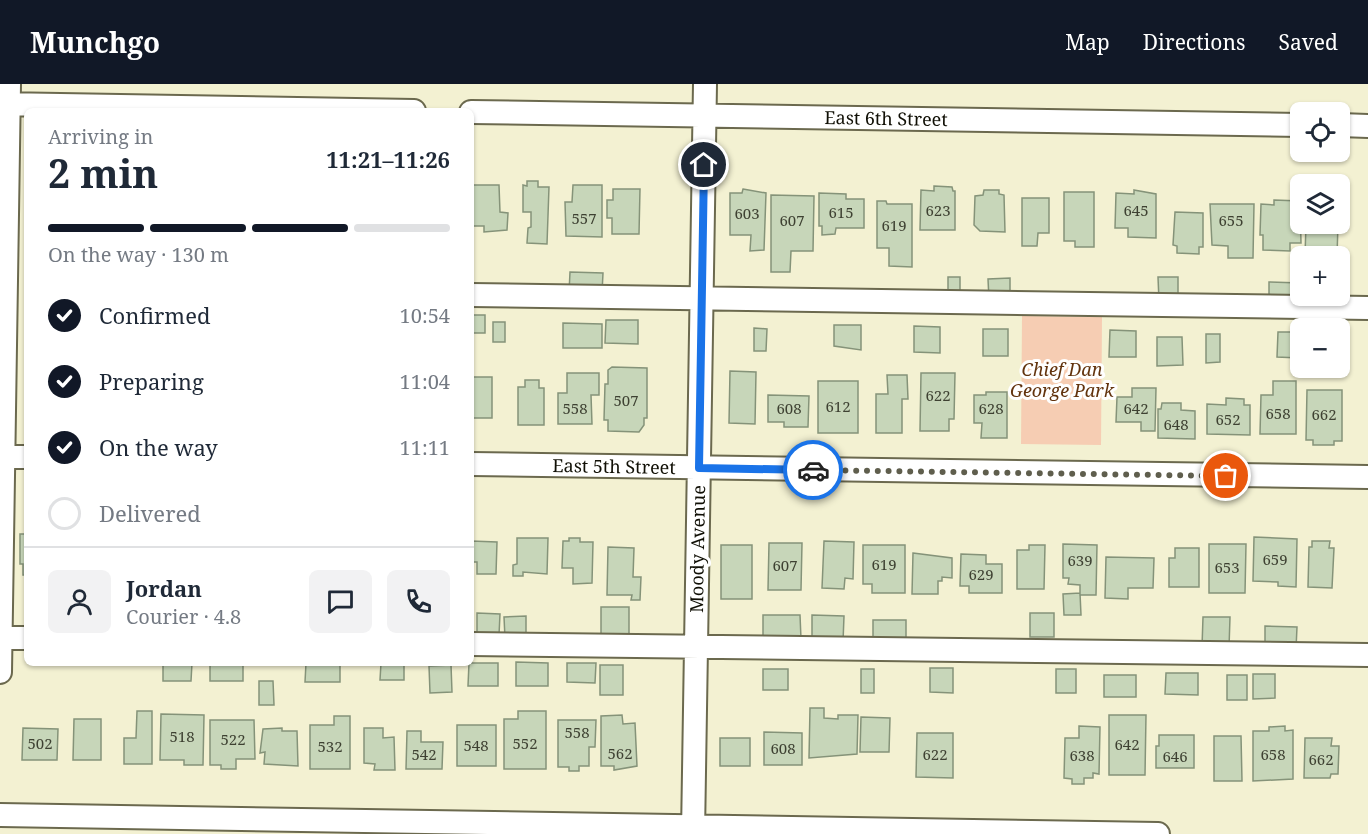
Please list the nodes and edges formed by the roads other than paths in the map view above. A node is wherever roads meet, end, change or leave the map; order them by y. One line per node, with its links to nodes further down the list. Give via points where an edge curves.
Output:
1 (705, 84): 5 (street, Moody Avenue)
2 (6, 97): 3 (street); 9 (street)
3 (327, 108)
4 (474, 112): 5 (street, East 6th Street)
5 (704, 116): 6 (street, East 6th Street); 11 (street, Moody Avenue)
6 (1290, 125)
7 (1350, 125): 8 (street)
8 (1368, 126)
9 (10, 282): 13 (street)
10 (474, 295): 11 (street)
11 (703, 299): 12 (street); 16 (street, Moody Avenue)
12 (1368, 308)
13 (1, 457): 14 (street); 18 (street)
14 (24, 457)
15 (474, 464): 16 (street, East 5th Street)
16 (699, 468): 17 (street, East 5th Street); 21 (street, Moody Avenue)
17 (1368, 477)
18 (0, 638): 19 (street); 23 (street)
19 (24, 638)
20 (474, 644): 21 (street)
21 (696, 648): 22 (street); 25 (street, Moody Avenue)
22 (1368, 656)
23 (0, 672)
24 (0, 815): 25 (street)
25 (693, 830): 26 (street)
26 (1158, 834)

